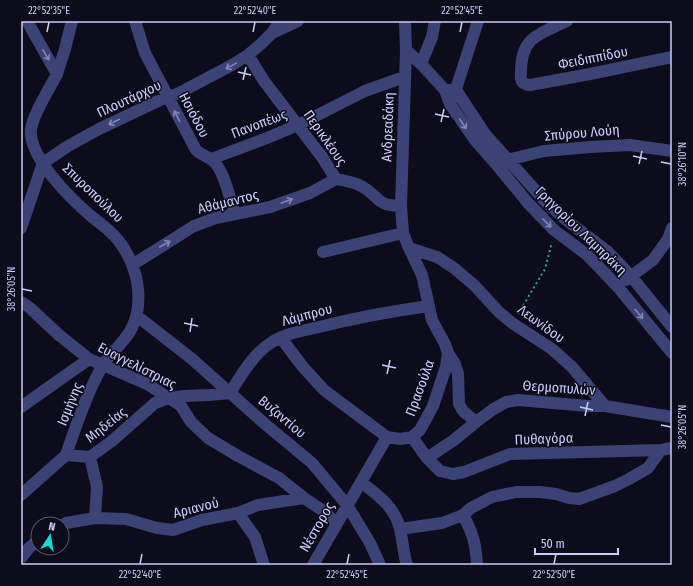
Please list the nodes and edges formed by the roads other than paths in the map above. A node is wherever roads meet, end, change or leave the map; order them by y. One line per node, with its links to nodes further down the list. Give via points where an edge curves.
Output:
1 (27, 21): 15 (street, one-way to 15)
2 (72, 21): 15 (street, Σπυροπούλου)
3 (135, 21): 18 (street, Ησιόδου, via 145,53)
4 (280, 21): 10 (street, Πλουτάρχου)
5 (298, 21): 10 (street)
6 (405, 21): 11 (street, Ανδρεαδάκη)
7 (435, 21): 14 (street)
8 (478, 21): 17 (street)
9 (567, 21): 13 (street, Φειδιππίδου, via 536,36 525,47 522,58 523,83 530,85)
10 (272, 33): 12 (street, Πλουτάρχου)
11 (406, 50): 14 (street, Γρηγορίου Λαμπράκη); 16 (street, Ανδρεαδάκη)
12 (248, 56): 18 (street, Πλουτάρχου, one-way to 18); 19 (street, Περικλέους)
13 (672, 57)
14 (422, 64): 17 (street, Γρηγορίου Λαμπράκη)
15 (57, 74): 23 (street, Σπυροπούλου, via 32,128 31,142)
16 (404, 77): 19 (street, Πανοπέως, via 365,91); 26 (street, Ανδρεαδάκη)
17 (450, 90): 22 (street, Γρηγορίου Λαμπράκη); 24 (street, Γρηγορίου Λαμπράκη, one-way to 24, via 450,104 474,140)
18 (168, 97): 21 (street, Ησιόδου, one-way to 18, via 196,150); 23 (street, Πλουτάρχου, one-way to 23, via 68,146)
19 (298, 124): 21 (street, Πανοπέως); 25 (street, Περικλέους)
20 (672, 151): 22 (street, Σπύρου Λούη, via 622,145 544,151)
21 (211, 159): 27 (street, Ησιόδου, via 217,165)
22 (508, 159): 24 (street, Σπύρου Λούη); 34 (street, Γρηγορίου Λαμπράκη, via 545,201 607,251)
23 (43, 163): 28 (street); 33 (street, Σπυροπούλου, via 77,203 120,241)
24 (496, 164): 35 (street, Γρηγορίου Λαμπράκη, one-way to 35, via 554,230 586,254)
25 (336, 179): 26 (street, Περικλέους, via 364,188 384,204); 27 (street, Αθάμαντος, one-way to 25, via 270,207 310,193)
26 (401, 206): 30 (street, Ανδρεαδάκη)
27 (235, 214): 33 (street, Αθάμαντος, one-way to 27, via 194,226)
28 (21, 228)
29 (672, 228): 34 (street, via 668,239 653,260)
30 (403, 234): 31 (street); 32 (street)
31 (409, 248): 37 (street, Πρασούλα, via 422,275); 47 (street, Λεωνίδου, via 454,268 512,323 552,349 572,367)
32 (323, 252)
33 (132, 264): 38 (street, Σπυροπούλου, via 138,289)
34 (631, 276): 35 (street); 39 (street, Γρηγορίου Λαμπράκη)
35 (617, 286): 42 (street, Γρηγορίου Λαμπράκη, one-way to 42)
36 (21, 302): 43 (street, Ευαγγελίστριας)
37 (429, 306): 40 (street, Λάμπρου, via 352,319); 41 (street, Πρασούλα, via 432,320)
38 (137, 316): 44 (street, Σπυροπούλου, via 132,329); 45 (street, Βυζαντίου)
39 (672, 327)
40 (282, 338): 45 (street, Λάμπρου, via 258,353); 51 (street, via 324,390)
41 (448, 353): 50 (street, via 458,374 459,404); 52 (street, Πρασούλα, via 433,406 420,430)
42 (672, 353)
43 (89, 359): 44 (street, Ευαγγελίστριας); 48 (street)
44 (103, 365): 46 (street, Ευαγγελίστριας); 54 (street, Ισμήνης)
45 (230, 392): 46 (street); 60 (street, Βυζαντίου, via 312,464)
46 (170, 398): 55 (street, Μηδείας, via 155,403); 59 (street, Ευαγγελίστριας, via 208,438 279,478)
47 (605, 406): 49 (street); 50 (street, Θερμοπυλών, via 518,400 506,402)
48 (21, 407)
49 (672, 417)
50 (476, 422): 56 (street, Θερμοπυλών)
51 (387, 437): 52 (street, Πρασούλα); 57 (street)
52 (412, 437): 56 (street, Πυθαγόρα)
53 (666, 449): 56 (street, Πυθαγόρα, via 510,454 464,472 452,474 440,471); 62 (street, via 642,472 615,486 580,499 540,492 516,492 492,498)
54 (66, 455): 55 (street, Μηδείας); 58 (street)
55 (90, 457): 63 (street, via 97,487)
56 (427, 458)
57 (362, 482): 60 (street); 66 (street, via 390,506)
58 (21, 495)
59 (304, 498): 61 (street, Αριανού, via 258,505); 65 (street, Ευαγγελίστριας)
60 (347, 505): 65 (street, Νέστορος); 71 (street, Βυζαντίου)
61 (238, 513): 63 (street, Αριανού, via 202,520 173,530 126,519); 69 (street, via 255,537)
62 (463, 515): 66 (street, via 442,523); 73 (street, via 471,528)
63 (96, 518): 64 (street, Αριανού)
64 (70, 522)
65 (336, 523): 70 (street, Νέστορος)
66 (400, 529): 72 (street)
67 (30, 547): 68 (street)
68 (21, 558)
69 (264, 565)
70 (313, 565)
71 (380, 565)
72 (407, 565)
73 (477, 565)

